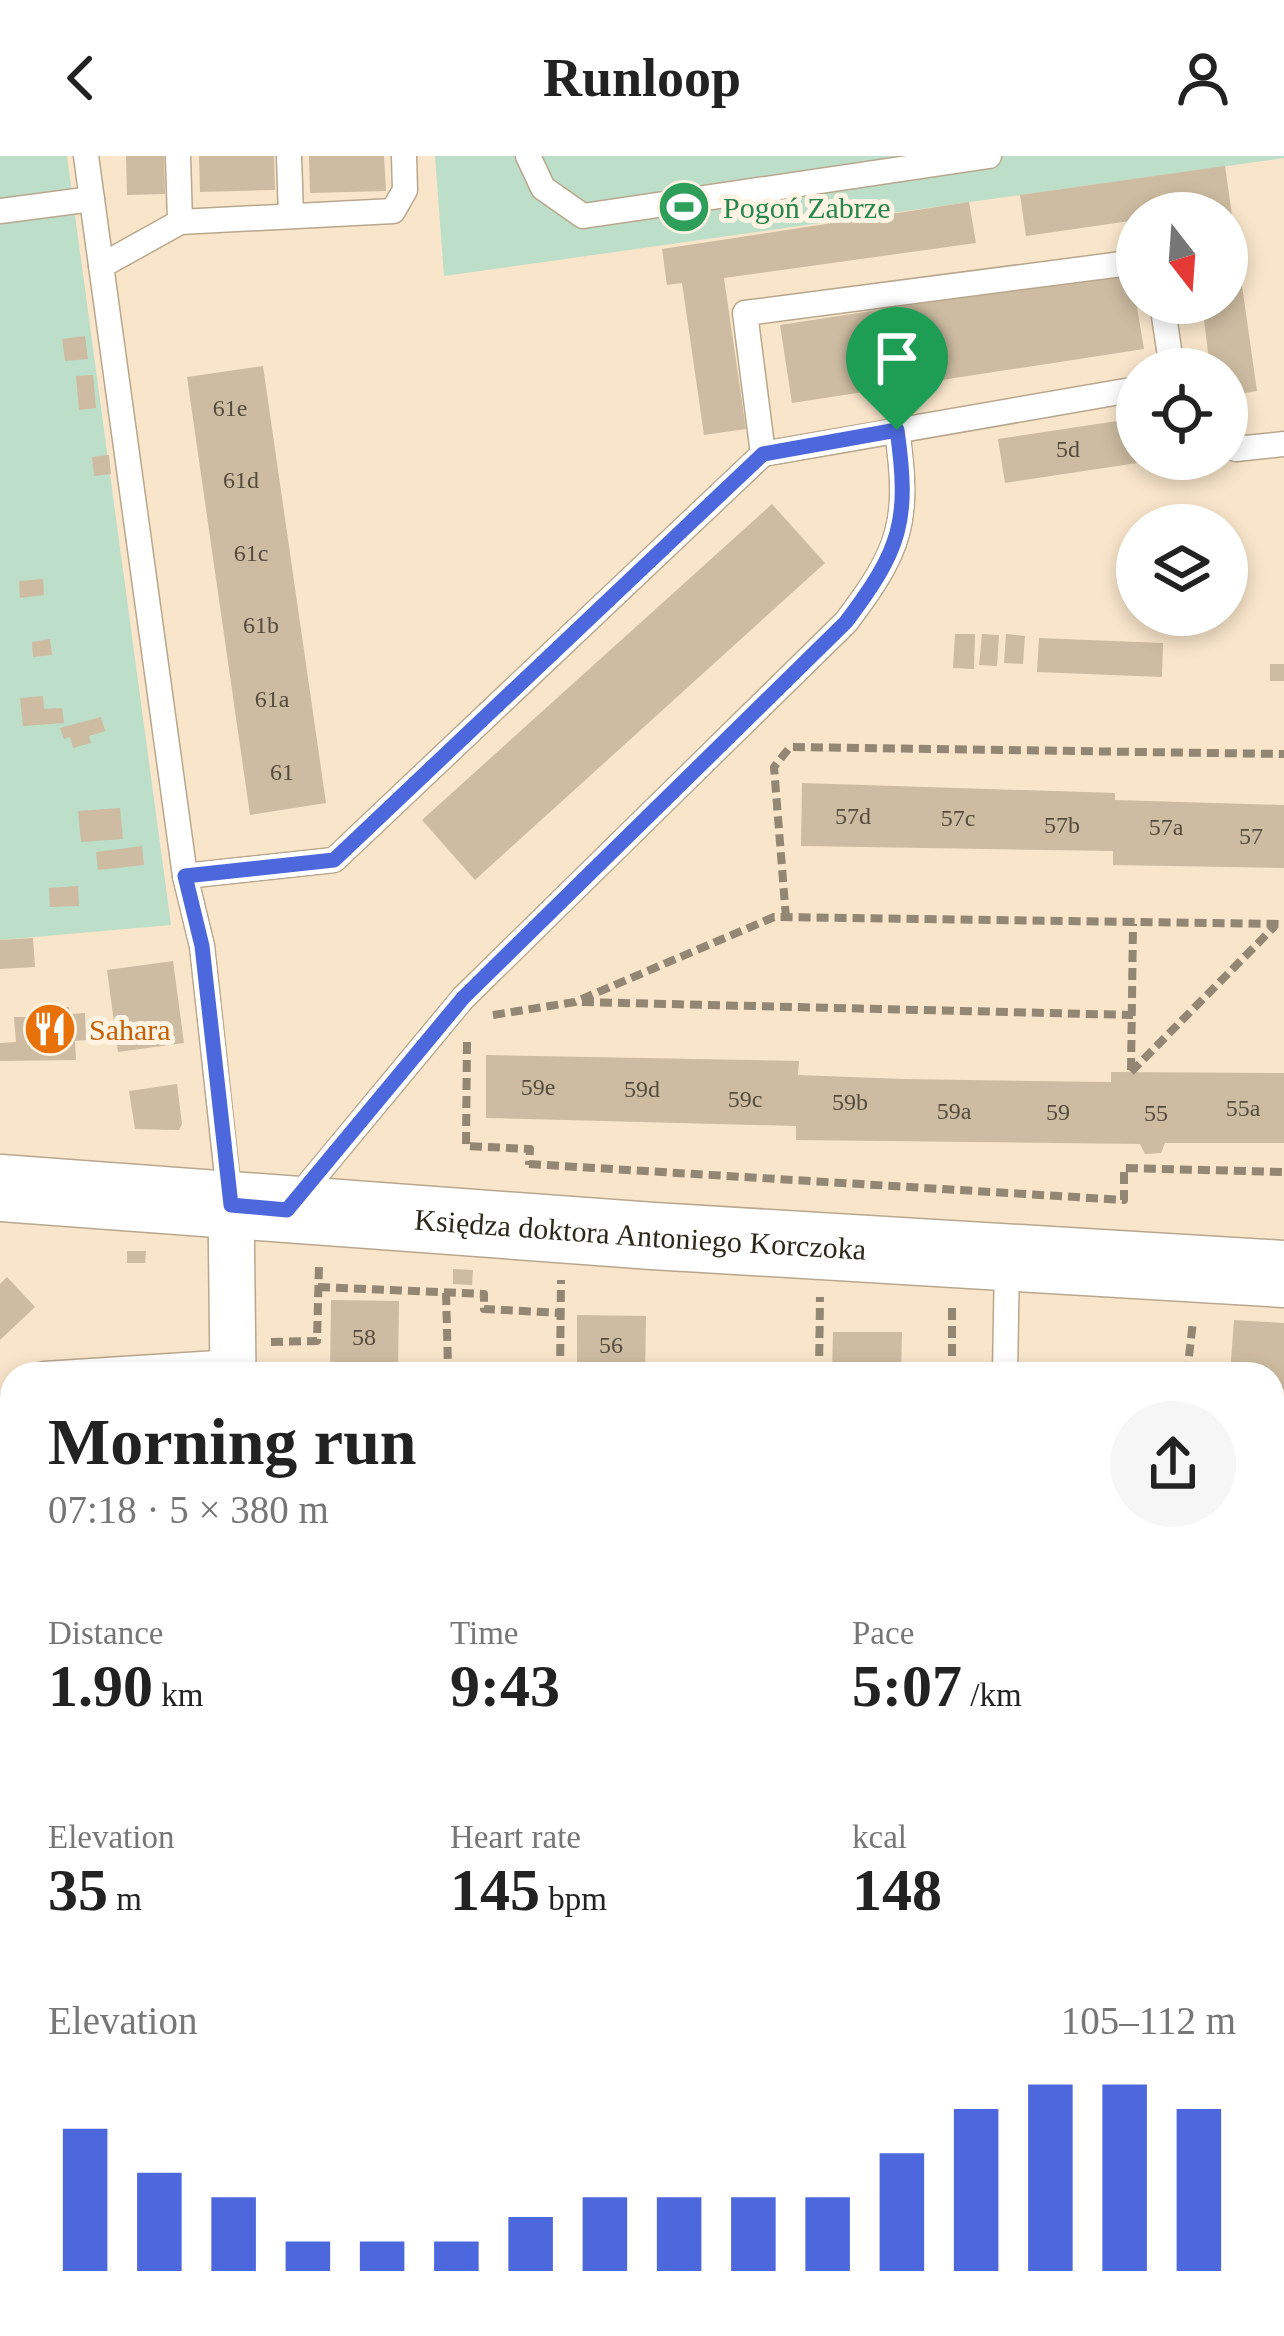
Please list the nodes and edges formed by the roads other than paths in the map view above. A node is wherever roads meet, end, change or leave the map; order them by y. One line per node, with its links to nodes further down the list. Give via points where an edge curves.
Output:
1 (86, 156): 7 (lane)
2 (178, 156): 10 (lane)
3 (289, 156): 9 (lane)
4 (404, 156): 9 (lane, via 405,190 393,211)
5 (528, 156): 6 (lane, via 543,188 583,215)
6 (989, 156)
7 (92, 199): 8 (lane); 12 (lane)
8 (0, 211)
9 (291, 216): 10 (lane)
10 (181, 222): 12 (lane)
11 (1116, 265): 17 (lane, via 746,313)
12 (101, 266): 18 (lane)
13 (1116, 393): 14 (lane)
14 (897, 430): 17 (lane); 20 (lane, via 901,530 846,622 463,998)
15 (1284, 444): 16 (lane)
16 (1248, 448)
17 (763, 454): 18 (lane, via 334,860)
18 (185, 876): 20 (lane)
19 (0, 1188): 20 (street, Księdza doktora Antoniego Korczoka)
20 (279, 1222): 21 (street, Księdza doktora Antoniego Korczoka); 23 (street)
21 (1007, 1257): 22 (street, Księdza doktora Antoniego Korczoka); 24 (lane)
22 (1284, 1274)
23 (240, 1360)
24 (1005, 1362)

